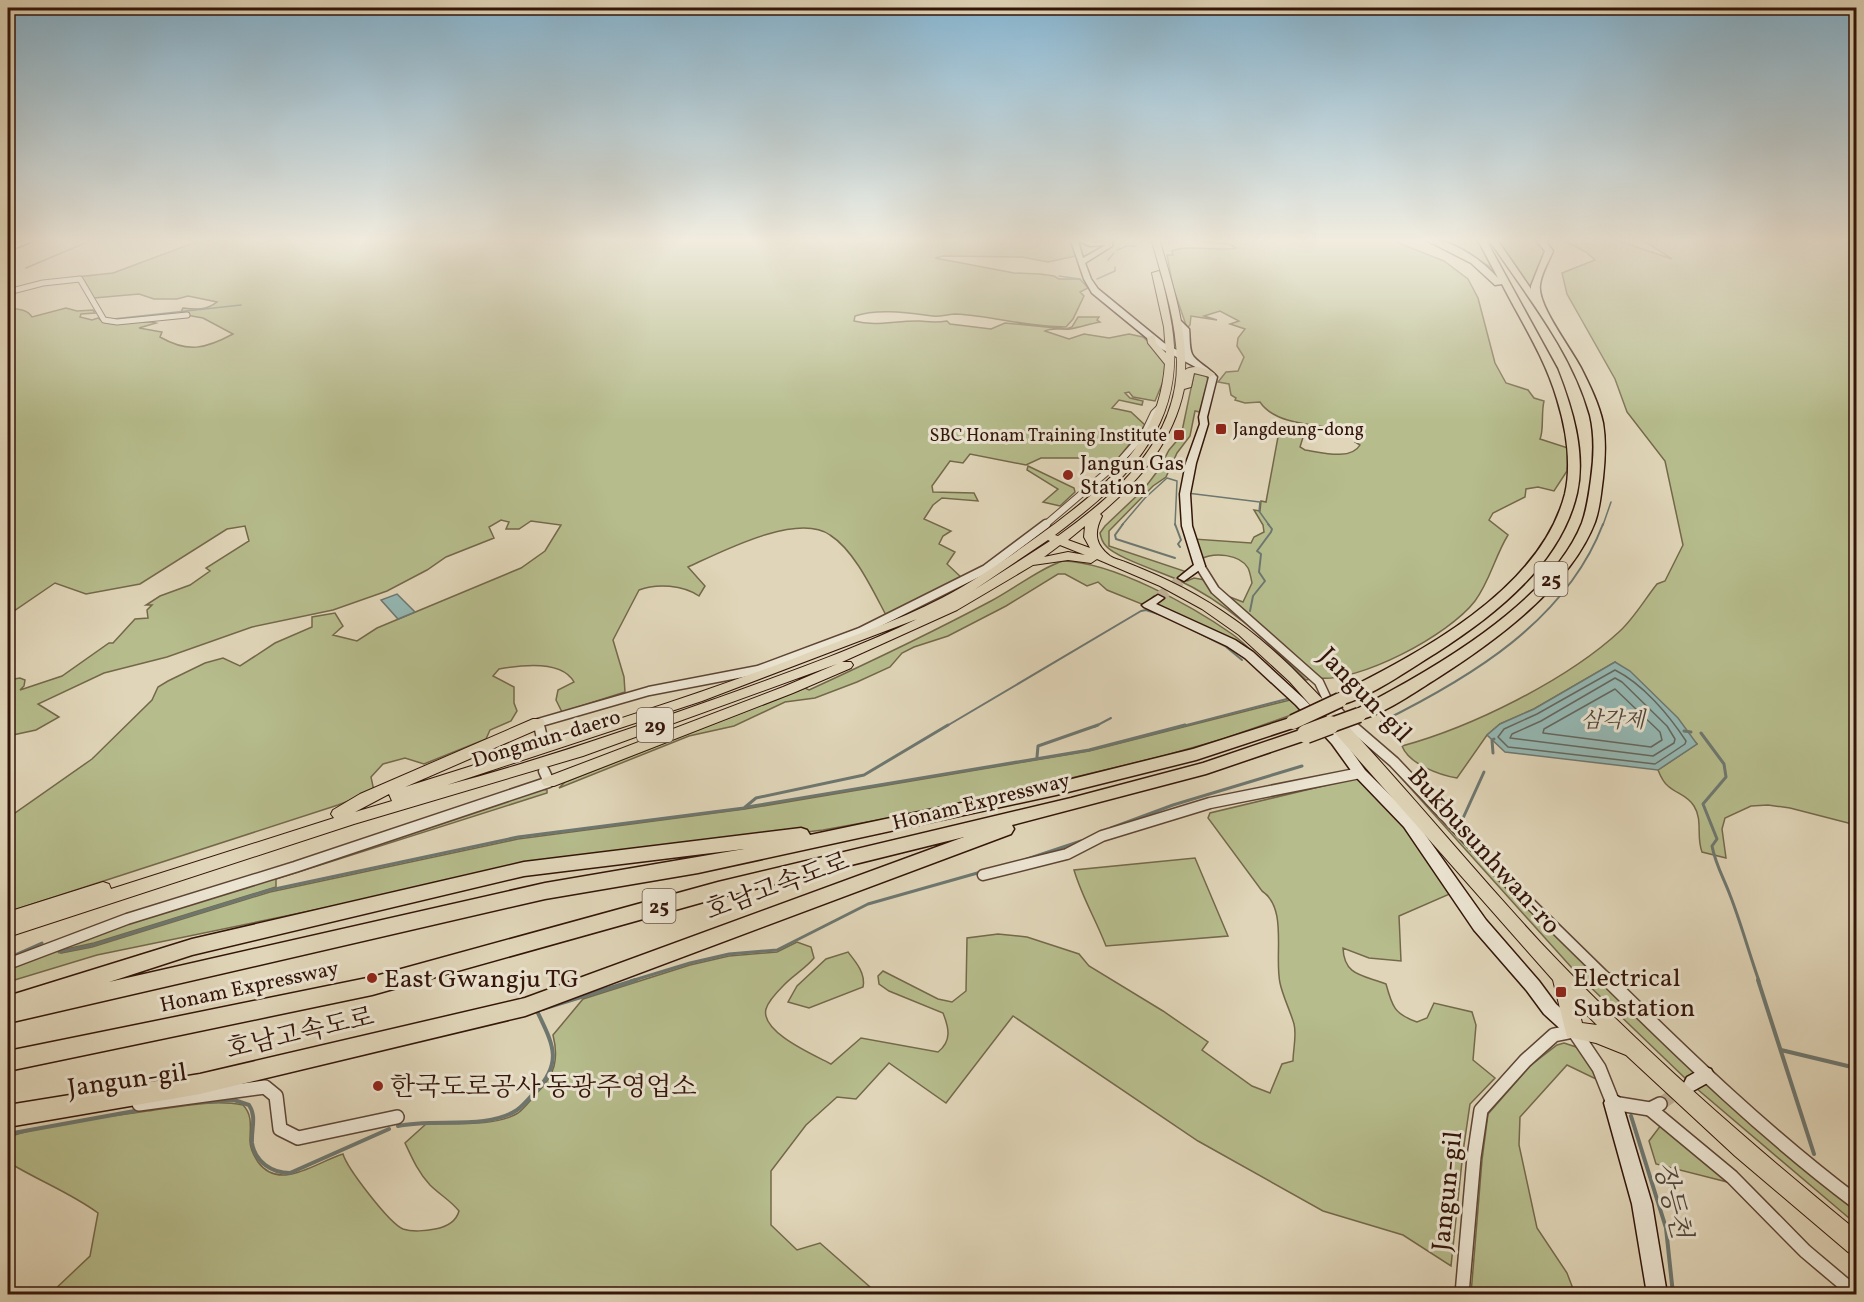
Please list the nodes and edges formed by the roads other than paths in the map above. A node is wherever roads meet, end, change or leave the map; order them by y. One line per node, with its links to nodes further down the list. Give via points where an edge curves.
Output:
1 (92, 299): 11 (street, via 104,320)
2 (1106, 299): 14 (street)
3 (1166, 299): 13 (main road, Dongmun-daero / 29)
4 (1168, 299): 13 (main road, Dongmun-daero / 29)
5 (1506, 299): 16 (highway)
6 (1514, 299): 16 (highway, Honam Expressway / 25)
7 (1532, 299): 10 (highway, Honam Expressway / 25)
8 (1539, 299): 10 (highway)
9 (187, 315): 11 (street)
10 (1544, 317): 31 (highway, Honam Expressway / 25, bridge, via 1571,360 1595,415 1599,442 1594,500 1586,528 1570,557 1501,628 1433,672 1359,715)
11 (148, 319): 12 (street)
12 (167, 324)
13 (1174, 326): 14 (main road); 15 (main road, Dongmun-daero / 29)
14 (1148, 334): 15 (street); 15 (main road, via 1152,343)
15 (1179, 358): 17 (street); 18 (main road, Dongmun-daero / 29); 19 (main road, Dongmun-daero / 29)
16 (1552, 369): 31 (highway, Honam Expressway / 25, bridge, via 1569,418 1574,464 1570,495 1545,550 1518,582 1475,619)
17 (1210, 374): 18 (main road, via 1190,370 1186,389); 25 (street, via 1213,381 1204,424 1186,474 1183,505)
18 (1179, 395): 20 (main road, Dongmun-daero / 29, via 1165,433 1140,469)
19 (1161, 406): 21 (main road, Dongmun-daero / 29, via 1145,440 1120,473); 22 (street, via 1144,434 1121,460)
20 (1098, 512): 21 (main road, Dongmun-daero / 29); 23 (main road, via 1087,532 1088,538)
21 (1053, 538): 23 (main road, Bukbusunhwan-ro); 24 (main road, Dongmun-daero / 29); 27 (main road, Dongmun-daero / 29)
22 (1010, 553): 27 (main road); 30 (street, via 886,620 775,665 649,691)
23 (1111, 562): 24 (main road, via 1068,556); 42 (main road, Bukbusunhwan-ro, via 1214,611 1251,638 1328,715)
24 (1028, 564): 29 (main road, Dongmun-daero / 29)
25 (1200, 566): 26 (street); 52 (street, Jangun-gil, via 1215,590 1319,682 1326,697 1355,730 1394,762 1699,1079)
26 (1184, 578)
27 (969, 587): 36 (main road, Dongmun-daero / 29, via 924,612 812,657 692,700)
28 (1158, 598): 33 (street, via 1148,605 1249,655 1300,702)
29 (931, 619): 34 (main road, via 871,654 810,681); 40 (main road, Dongmun-daero / 29, via 822,665 551,761 245,852)
30 (538, 723): 32 (street); 36 (main road, via 366,798)
31 (1300, 728): 35 (highway, Honam Expressway / 25, via 1206,768); 37 (highway, Honam Expressway / 25, via 1056,789)
32 (542, 738)
33 (1360, 773): 38 (street, via 1210,803 1102,836 1067,854); 45 (street, via 1409,823 1480,925 1550,1009)
34 (547, 776): 41 (street, via 295,867 127,919)
35 (1071, 804): 47 (highway, Honam Expressway / 25, via 718,890 372,986); 49 (highway, 호남고속도로, via 525,1007 200,1084)
36 (339, 814): 39 (main road, Dongmun-daero / 29)
37 (899, 822): 43 (highway, 호남고속도로, via 524,869 192,947); 44 (highway, Honam Expressway / 25, via 698,866 545,891)
38 (983, 875)
39 (8, 919)
40 (8, 930)
41 (8, 964)
42 (1562, 977): 45 (main road); 46 (main road, Bukbusunhwan-ro)
43 (8, 1005)
44 (8, 1014)
45 (1574, 1031): 46 (main road, via 1598,1034); 48 (street, via 1599,1068); 54 (street, Jangun-gil, via 1554,1035 1481,1110)
46 (1633, 1049): 53 (main road, Bukbusunhwan-ro, via 1743,1149)
47 (8, 1060)
48 (1613, 1103): 55 (street, via 1642,1204); 56 (street, via 1655,1106 1805,1251)
49 (8, 1116)
50 (397, 1117): 51 (street, Jangun-gil, via 298,1138 280,1129 276,1096 265,1087 46,1117)
51 (8, 1127)
52 (1857, 1203)
53 (1857, 1244)
54 (1462, 1294)
55 (1657, 1294)
56 (1856, 1294)

